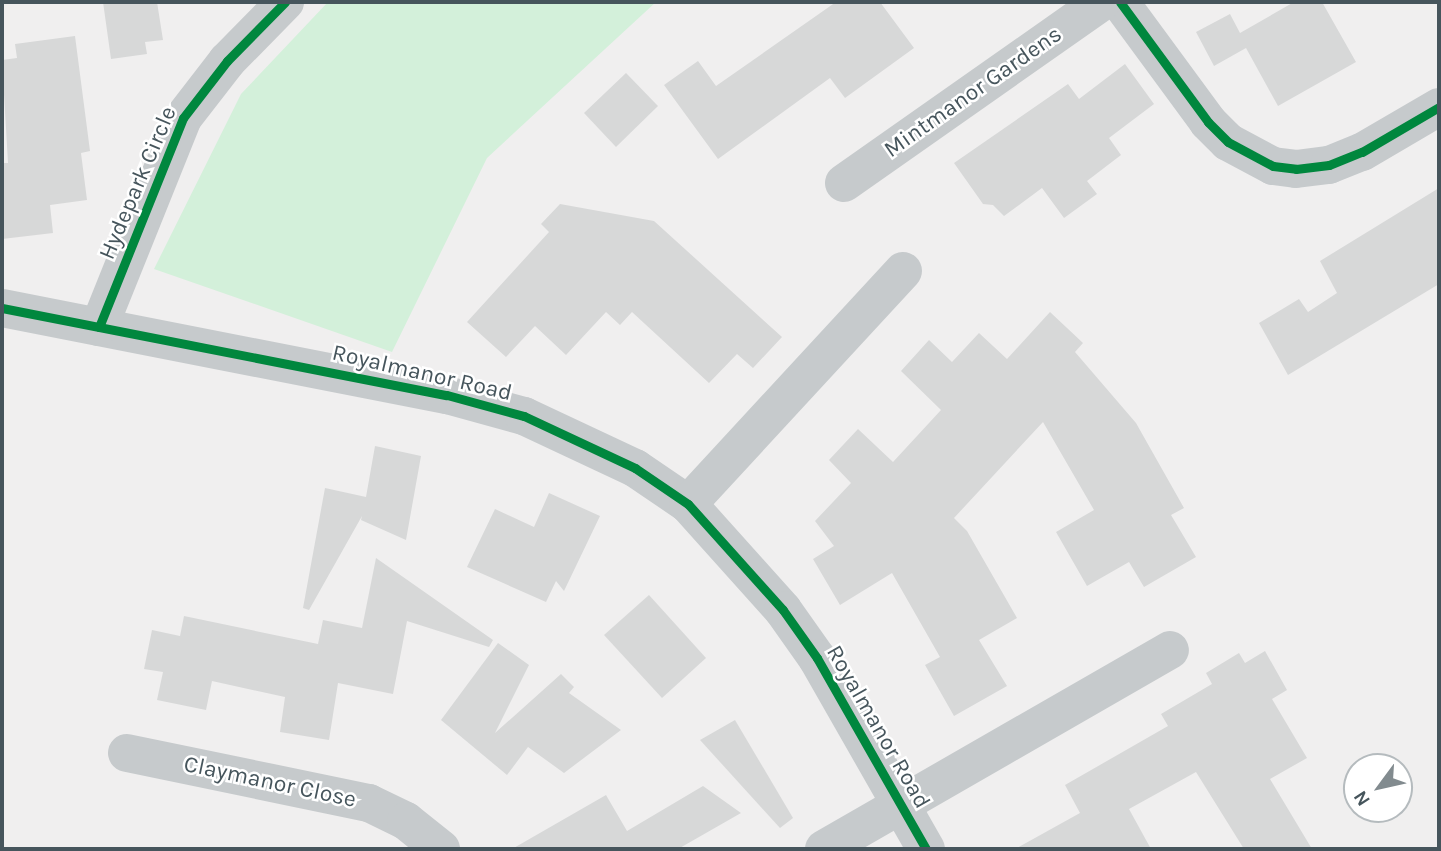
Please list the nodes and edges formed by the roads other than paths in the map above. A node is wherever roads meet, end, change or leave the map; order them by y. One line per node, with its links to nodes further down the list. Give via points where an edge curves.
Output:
1 (285, 2): 8 (street, Hydepark Circle, via 227,61 183,118)
2 (1102, 2): 5 (street, Mintmanor Gardens)
3 (1120, 2): 4 (street, via 1208,122 1228,142 1273,166 1329,165 1363,152)
4 (1439, 107)
5 (844, 183)
6 (903, 271): 9 (street)
7 (2, 308): 8 (street, Royalmanor Road)
8 (99, 327): 9 (street, Royalmanor Road, via 393,383 524,416 635,468)
9 (688, 504): 12 (street, Royalmanor Road, via 736,553 804,639)
10 (1170, 650): 12 (street, Royalmanor Road)
11 (127, 753): 13 (street, Claymanor Close, via 369,803 406,821)
12 (901, 805): 14 (street); 15 (street, Royalmanor Road)
13 (441, 849)
14 (824, 849)
15 (926, 849)

